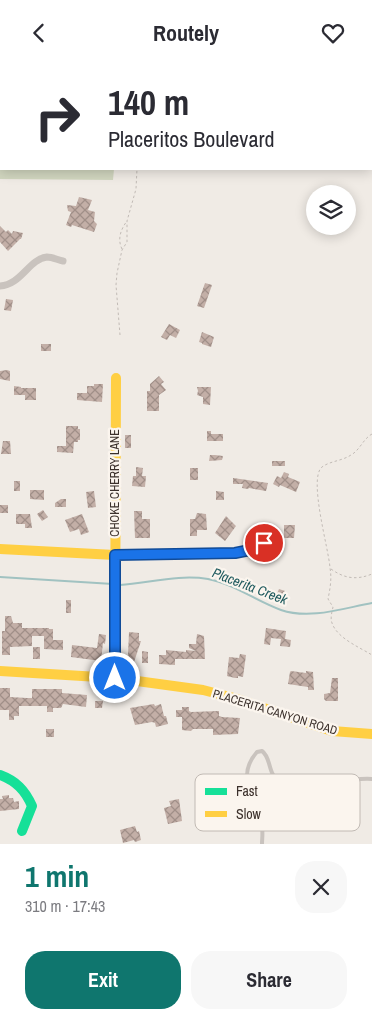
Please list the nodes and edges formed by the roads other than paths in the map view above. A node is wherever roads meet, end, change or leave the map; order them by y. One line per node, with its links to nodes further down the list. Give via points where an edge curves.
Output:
1 (63, 261): 2 (street, via 47,257 39,260 11,284)
2 (0, 286)
3 (116, 378): 6 (street, CHOKE CHERRY LANE)
4 (264, 543): 6 (street, via 235,553)
5 (0, 549): 6 (street)
6 (115, 555): 8 (street, CHOKE CHERRY LANE)
7 (0, 671): 8 (street, PLACERITA CANYON ROAD)
8 (115, 678): 9 (street, PLACERITA CANYON ROAD, via 216,693 332,731)
9 (372, 734)
10 (247, 774): 11 (lane, via 257,752 262,751 267,755)
11 (272, 774)
12 (0, 775): 13 (street, via 19,784 32,806)
13 (22, 831)
14 (263, 831): 15 (lane)
15 (262, 844)

